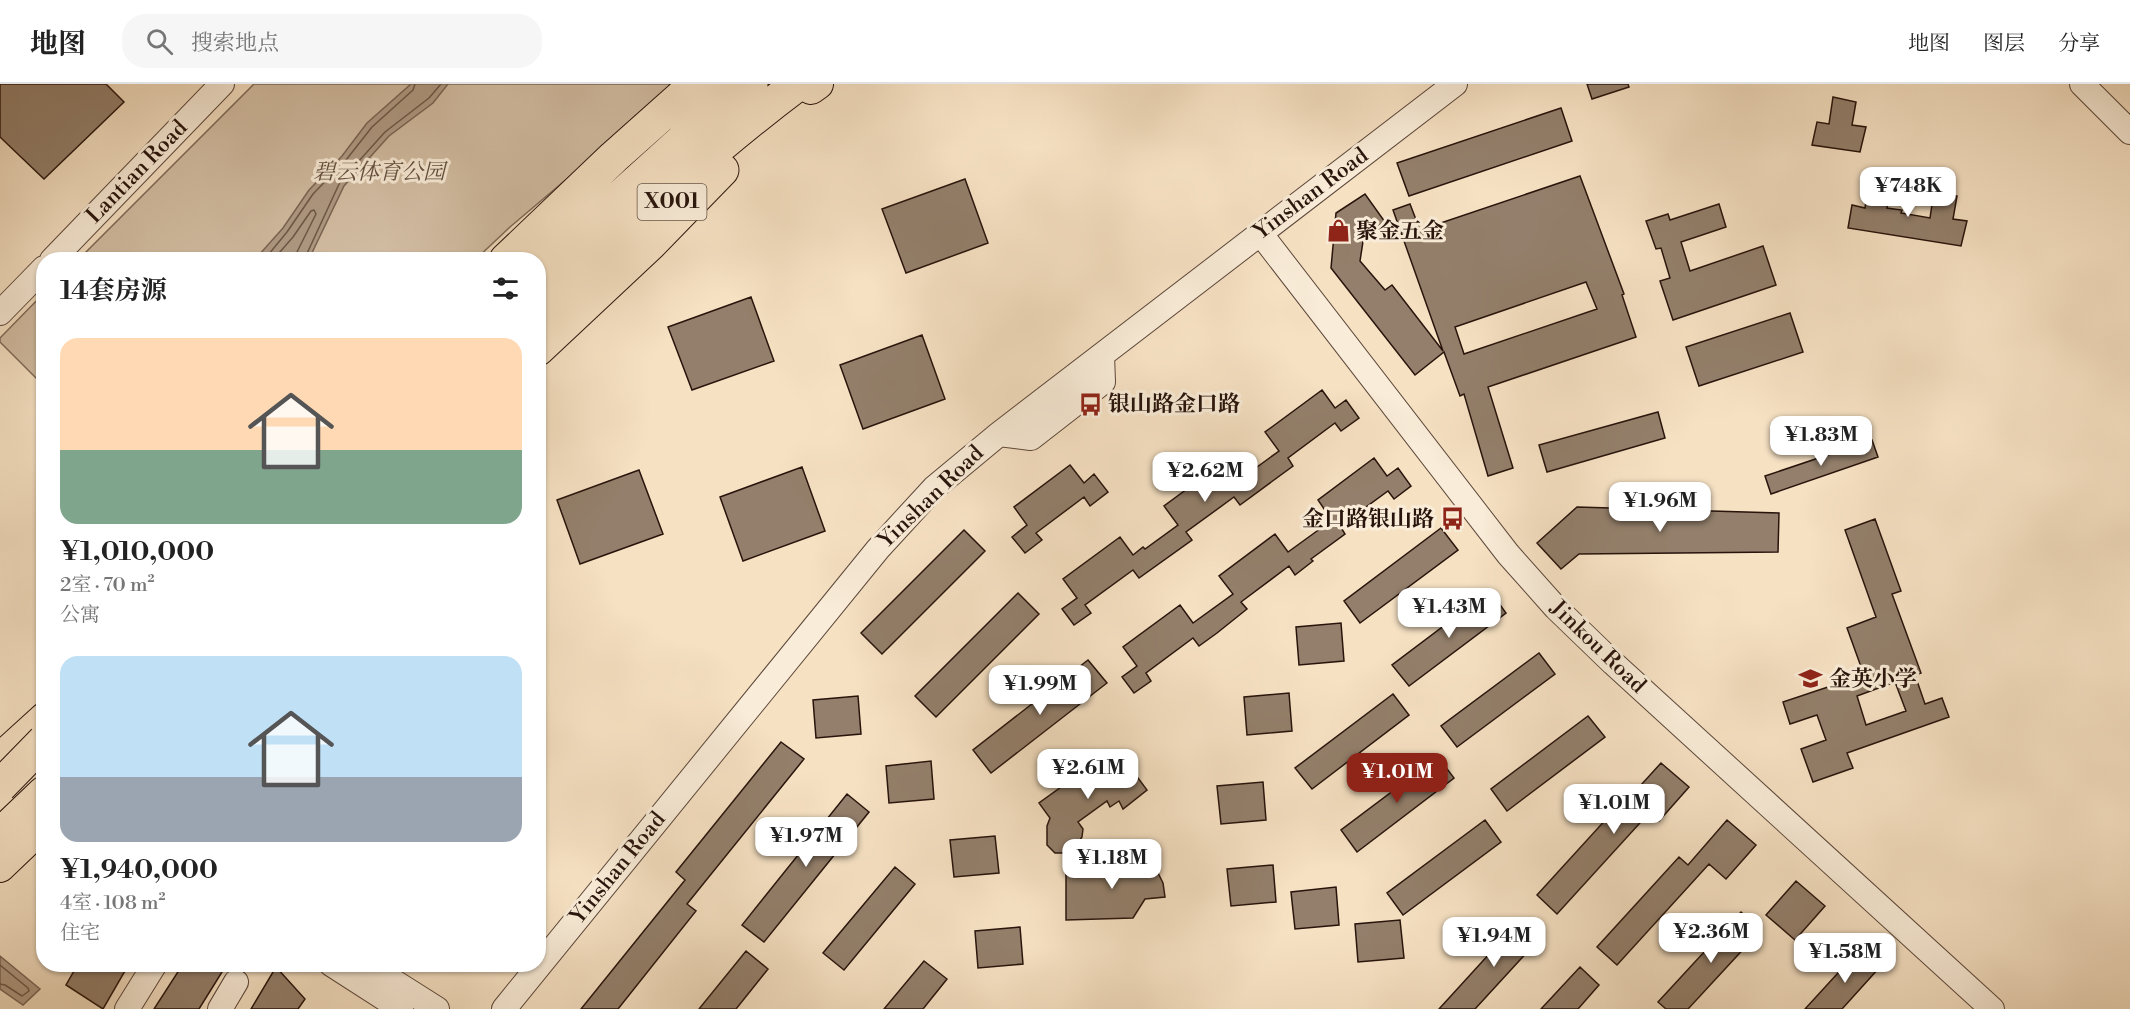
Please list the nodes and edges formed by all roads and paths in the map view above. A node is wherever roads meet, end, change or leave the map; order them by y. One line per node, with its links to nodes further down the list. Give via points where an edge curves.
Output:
1 (696, 84): 12 (highway)
2 (719, 84): 13 (main road, X001, via 627,163)
3 (751, 84): 14 (highway, X001)
4 (1455, 84): 10 (street, Yinshan Road)
5 (2082, 84): 9 (street)
6 (811, 85): 8 (main road, X001); 16 (highway, X001, via 722,145)
7 (216, 86): 11 (street, Lantian Road)
8 (760, 131): 18 (main road, X001, via 688,186); 19 (highway, via 650,244)
9 (2130, 132)
10 (1260, 233): 26 (street, Yinshan Road, via 934,488 878,549); 37 (street, Jinkou Road, via 1470,507 1556,608)
11 (60, 252)
12 (514, 252)
13 (534, 252)
14 (546, 264)
15 (36, 276): 17 (street)
16 (546, 303)
17 (0, 313)
18 (546, 321)
19 (546, 342)
20 (21, 748): 21 (street)
21 (36, 769)
22 (36, 801): 24 (highway)
23 (36, 833): 25 (main road)
24 (0, 835)
25 (0, 867)
26 (546, 957)
27 (150, 972): 32 (street)
28 (343, 972): 34 (street)
29 (379, 972): 35 (street)
30 (534, 972): 36 (street, Yinshan Road)
31 (236, 982): 33 (street)
32 (127, 1009)
33 (220, 1009)
34 (401, 1009)
35 (437, 1009)
36 (504, 1009)
37 (1992, 1009)

